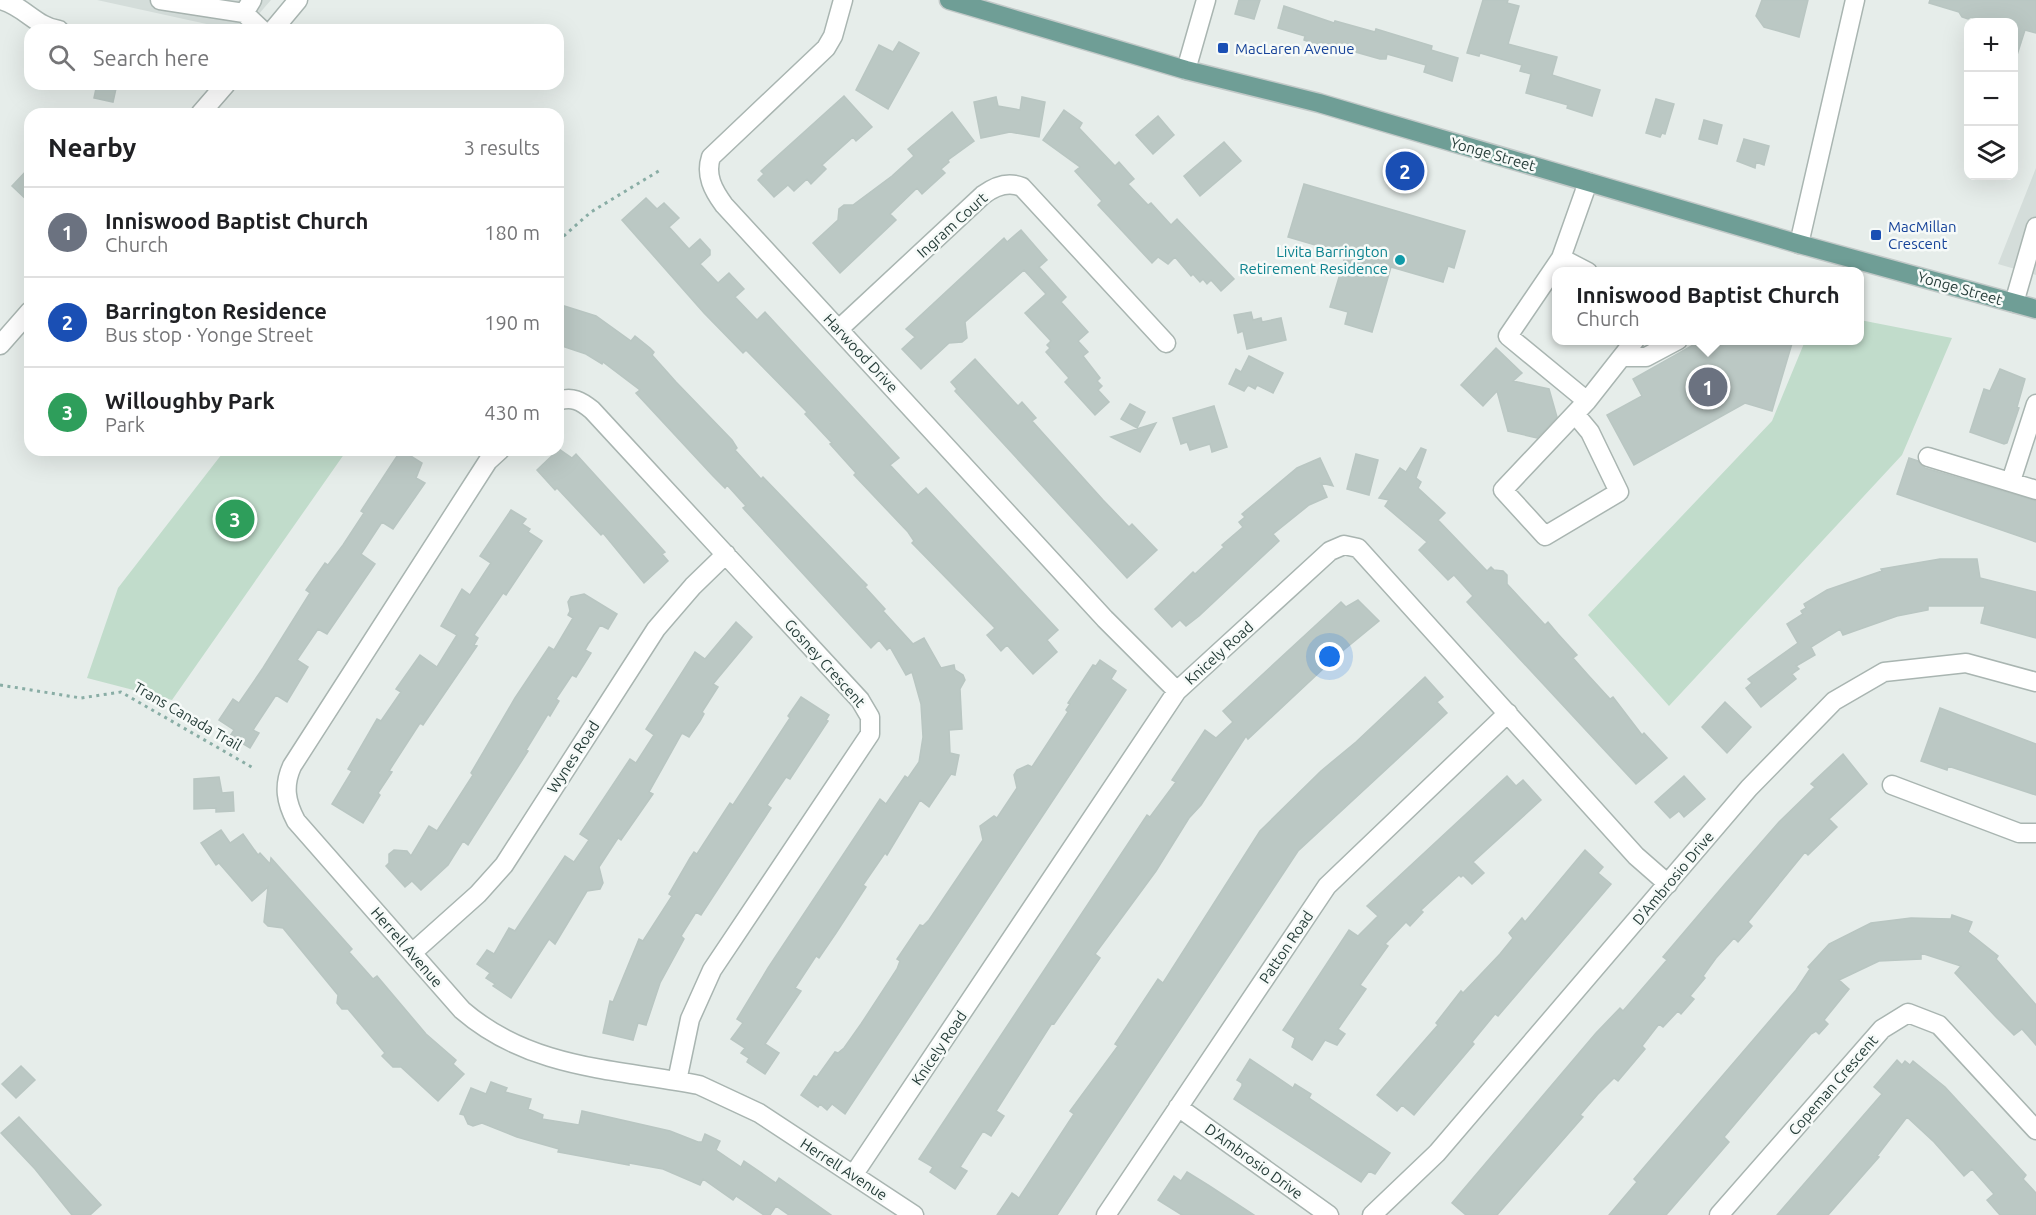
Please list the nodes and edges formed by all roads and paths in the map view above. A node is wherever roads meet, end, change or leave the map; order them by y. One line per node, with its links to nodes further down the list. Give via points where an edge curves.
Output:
1 (0, 0): 9 (street, via 13,3)
2 (160, 0): 8 (street)
3 (298, 0): 11 (street)
4 (843, 0): 28 (street, Harwood Drive, via 826,48 711,157 708,172 724,204)
5 (949, 0): 12 (main road, Yonge Street)
6 (1206, 0): 12 (street)
7 (1855, 0): 19 (street)
8 (248, 7): 10 (street)
9 (40, 24)
10 (258, 24)
11 (278, 24)
12 (1186, 70): 16 (main road, Yonge Street, via 1319,103)
13 (221, 90): 14 (street)
14 (205, 108)
15 (662, 169): 18 (path, via 591,212)
16 (1588, 182): 19 (main road, Yonge Street); 20 (street)
17 (2036, 226): 21 (street)
18 (564, 237)
19 (1799, 243): 25 (main road, Yonge Street)
20 (1561, 258): 22 (street); 23 (street)
21 (2031, 260): 25 (street)
22 (1555, 267)
23 (1578, 267)
24 (1552, 271): 35 (street, via 1508,336)
25 (2014, 303): 26 (main road, Yonge Street)
26 (2036, 309)
27 (24, 318): 30 (street)
28 (839, 329): 29 (street, Ingram Court, via 983,195 1009,184 1022,187); 45 (street, Harwood Drive, via 1105,619)
29 (1166, 343)
30 (0, 345)
31 (1631, 345): 33 (street)
32 (1669, 345): 33 (street, via 1646,357)
33 (1622, 357): 35 (street)
34 (564, 399): 42 (street, Gosney Crescent, via 580,401 592,410)
35 (1587, 400): 37 (street)
36 (2036, 404): 40 (street)
37 (1575, 414): 37 (street, via 1590,432 1619,492 1545,536 1503,490)
38 (486, 456): 51 (street, Herrell Avenue, via 286,779 287,804 297,821)
39 (1928, 457): 40 (street)
40 (2011, 481): 41 (street)
41 (2036, 490)
42 (726, 555): 51 (street, Wynes Road, via 656,629 504,865 478,894); 52 (street, Gosney Crescent, via 861,700 871,724 870,734 712,970 690,1019)
43 (2036, 682): 50 (street, D'Ambrosio Drive, via 1966,663 1884,672 1834,701 1749,788)
44 (0, 685): 47 (path, Trans Canada Trail, via 81,698 121,692)
45 (1177, 691): 46 (street, Knicely Road, via 1330,551 1344,545 1358,548); 55 (street, Knicely Road)
46 (1508, 713): 50 (street, Knicely Road, via 1636,856); 53 (street, Patton Road, via 1327,886)
47 (255, 768)
48 (1892, 785): 49 (street, via 2019,833)
49 (2036, 833)
50 (1668, 884): 59 (street, D'Ambrosio Drive, via 1437,1153)
51 (412, 952): 52 (street, Herrell Avenue, via 462,1010 512,1044 547,1057)
52 (677, 1081): 55 (street, Herrell Avenue, via 699,1085 741,1103)
53 (1178, 1107): 57 (street, Patton Road); 58 (street, D'Ambrosio Drive)
54 (2036, 1130): 60 (street, Copeman Crescent, via 1939,1024 1908,1013 1882,1029)
55 (854, 1174): 56 (street, Herrell Avenue)
56 (914, 1215)
57 (1106, 1215)
58 (1329, 1215)
59 (1372, 1215)
60 (1719, 1215)

